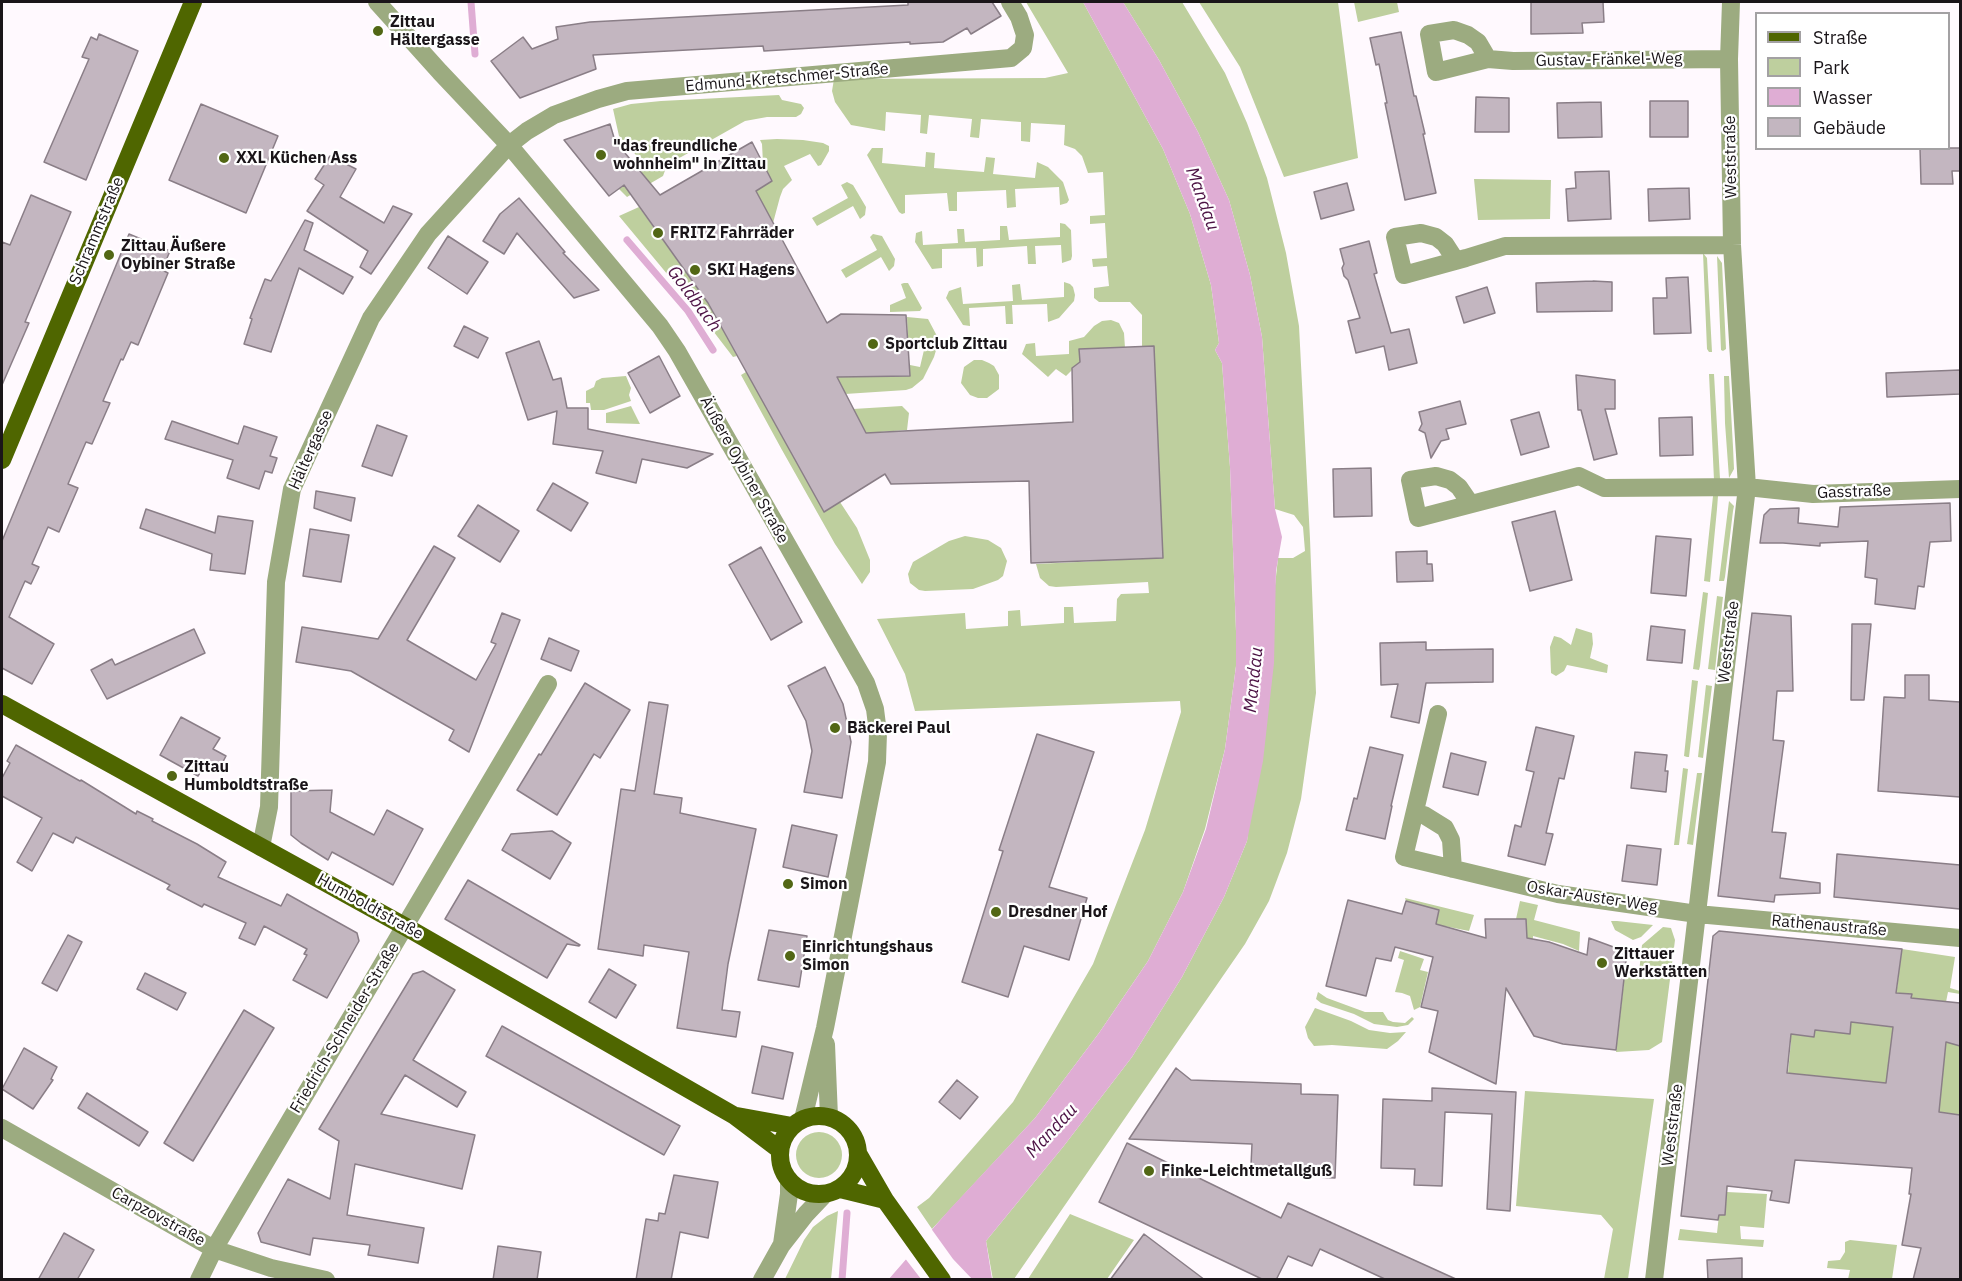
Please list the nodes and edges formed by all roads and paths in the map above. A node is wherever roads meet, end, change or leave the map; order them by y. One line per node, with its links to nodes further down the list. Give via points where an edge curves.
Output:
1 (193, 2): 10 (main road, Schrammstraße)
2 (377, 2): 7 (street, Äußere Oybiner Straße)
3 (1010, 2): 7 (street, Edmund-Kretschmer-Straße, via 1025,35 1023,48 1011,58 627,91 554,116)
4 (1731, 2): 6 (street, Weststraße)
5 (1488, 59): 6 (street, Gustav-Fränkel-Weg)
6 (1729, 59): 8 (street, Weststraße)
7 (510, 145): 18 (street, Hältergasse, via 428,234 370,318 292,489 276,582 269,807); 23 (street, Äußere Oybiner Straße, via 677,351 866,683 875,709 877,762)
8 (1732, 245): 9 (street, via 1505,246); 11 (street, Weststraße)
9 (1456, 261)
10 (2, 460)
11 (1747, 487): 12 (street, Gasstraße, via 1813,494); 13 (street, Gasstraße, via 1604,488 1579,476); 20 (street, Weststraße)
12 (1960, 489)
13 (1470, 503)
14 (548, 684): 21 (street, Friedrich-Schneider-Straße)
15 (2, 704): 18 (main road, Humboldtstraße)
16 (1438, 714): 17 (street, Oskar-Auster-Weg)
17 (1415, 813): 19 (street, via 1446,828); 19 (street, Oskar-Auster-Weg, via 1404,857)
18 (261, 847): 21 (main road, Humboldtstraße)
19 (1453, 868): 20 (street, Oskar-Auster-Weg, via 1558,894)
20 (1697, 914): 22 (street, Rathenaustraße); 39 (street, Weststraße)
21 (406, 927): 24 (main road, Humboldtstraße); 34 (street, Friedrich-Schneider-Straße)
22 (1960, 938)
23 (825, 1028): 25 (street, Äußere Oybiner Straße); 26 (street, Äußere Oybiner Straße)
24 (735, 1116): 26 (main road, Humboldtstraße); 28 (main road, Humboldtstraße)
25 (829, 1117): 26 (main road, via 816,1116); 29 (main road, via 852,1133)
26 (798, 1122): 28 (main road, via 782,1141)
27 (2, 1128): 34 (street, Carpzovstraße)
28 (780, 1150): 30 (main road)
29 (859, 1155): 31 (main road, via 854,1176); 32 (main road)
30 (789, 1180): 31 (main road, via 804,1192); 33 (street)
31 (833, 1192): 32 (main road); 33 (street, via 806,1214)
32 (885, 1200): 35 (main road)
33 (781, 1246): 38 (street)
34 (214, 1249): 36 (street, Friedrich-Schneider-Straße); 37 (street, Carpzovstraße, via 271,1268)
35 (939, 1276)
36 (199, 1280)
37 (326, 1280)
38 (762, 1280)
39 (1654, 1280)

